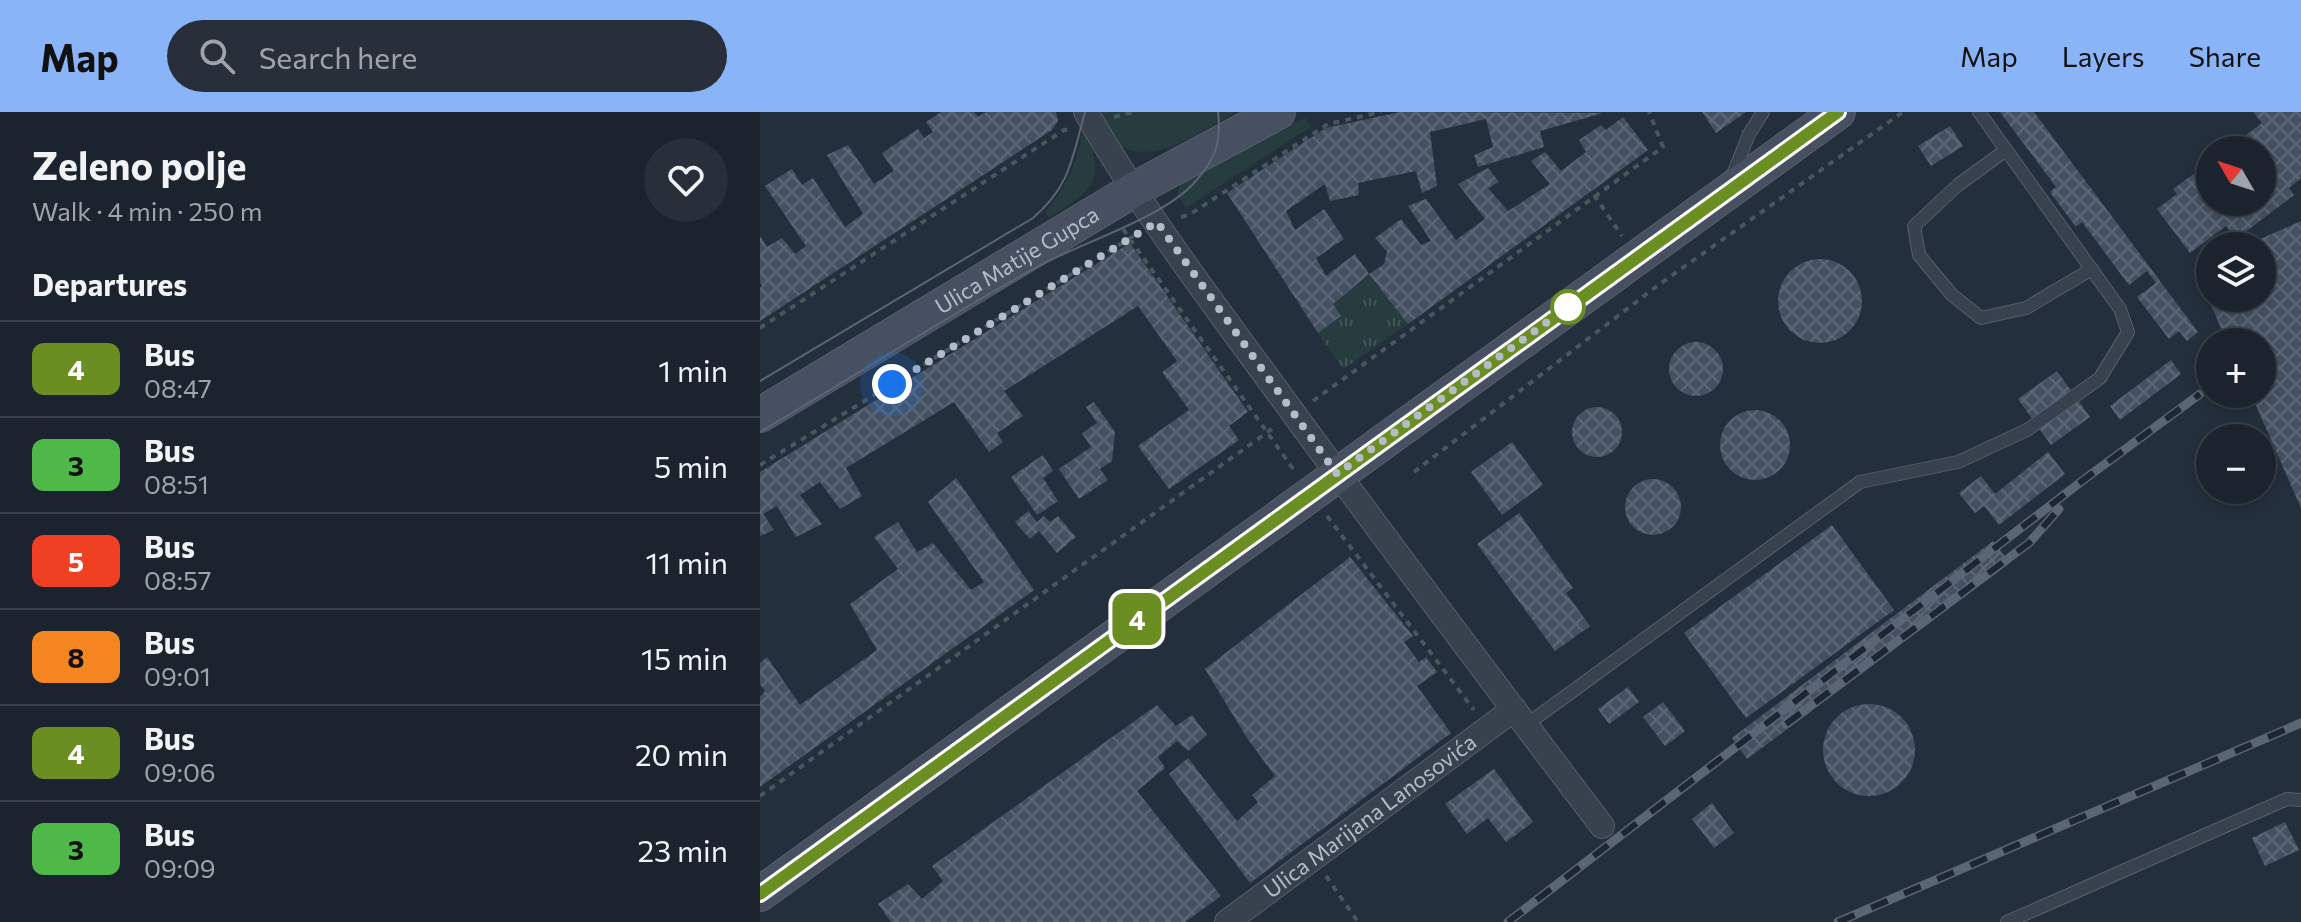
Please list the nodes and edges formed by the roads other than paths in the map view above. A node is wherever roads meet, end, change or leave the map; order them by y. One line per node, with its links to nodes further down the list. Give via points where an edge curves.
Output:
1 (1278, 112): 7 (main road, Ulica Matije Gupca)
2 (1763, 112): 8 (lane)
3 (1838, 112): 8 (main road)
4 (1979, 112): 6 (lane)
5 (1089, 117): 7 (street)
6 (2006, 150): 9 (lane); 9 (lane, via 1914,226 1919,255 1952,295 1981,318 2026,308)
7 (1135, 189): 10 (main road, Ulica Matije Gupca); 11 (street)
8 (1721, 196): 11 (main road)
9 (2092, 269): 12 (lane, via 2120,309 2128,332 2100,378 2027,430 1958,462 1860,482)
10 (760, 415)
11 (1337, 474): 12 (street); 15 (main road)
12 (1520, 717): 14 (street); 16 (street, Ulica Marijana Lanosovića)
13 (2301, 800): 17 (lane, via 2287,799)
14 (1602, 826)
15 (760, 894)
16 (1227, 922)
17 (2007, 922)

